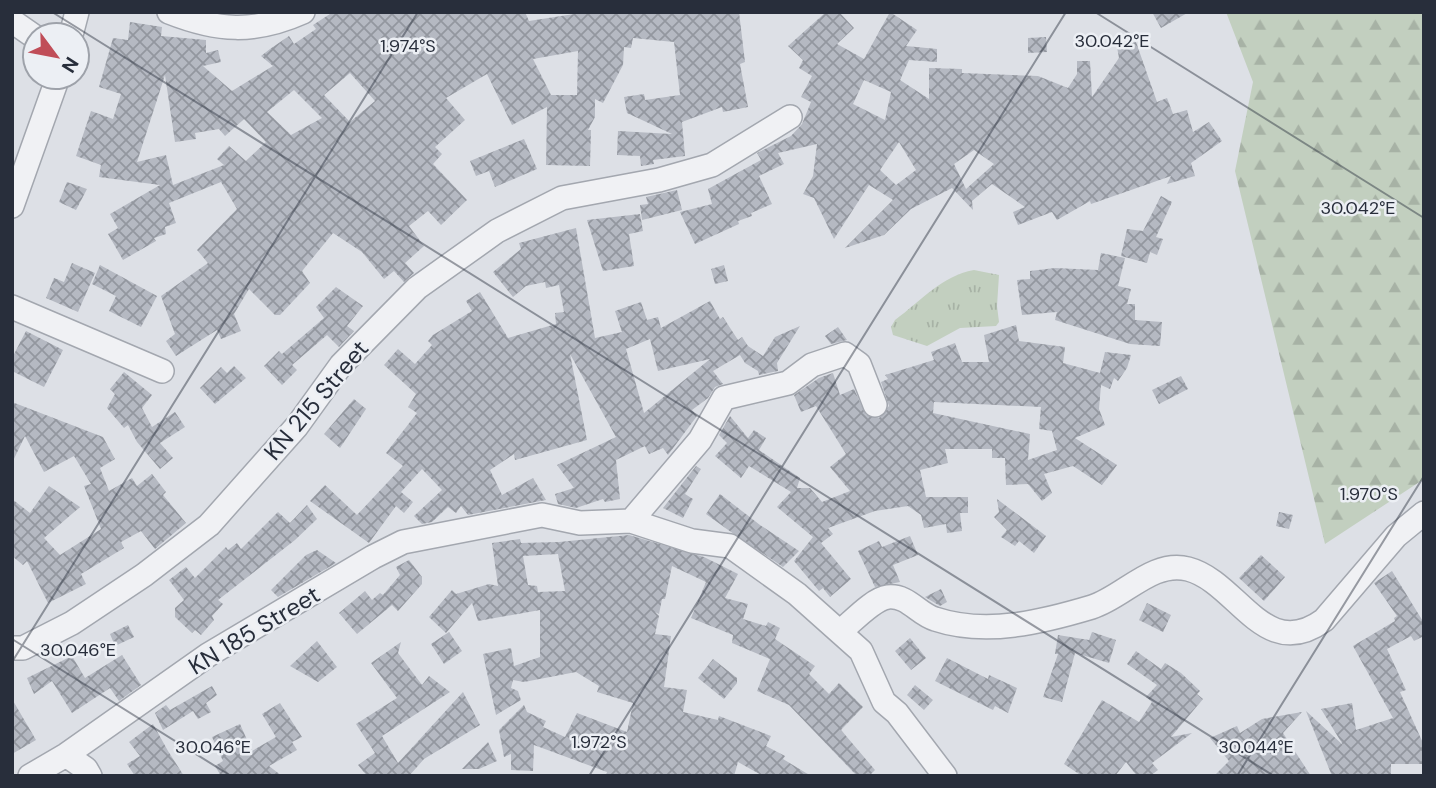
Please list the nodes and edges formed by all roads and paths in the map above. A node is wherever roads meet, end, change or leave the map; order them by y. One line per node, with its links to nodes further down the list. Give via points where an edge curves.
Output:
1 (169, 12): 2 (street, via 202,25 251,29)
2 (303, 12)
3 (53, 91): 5 (street)
4 (790, 117): 12 (street, KN 215 Street, via 712,165 562,198 497,230 417,288 341,365 297,426 209,525 72,623 23,648)
5 (12, 206)
6 (12, 307): 7 (street)
7 (162, 371)
8 (874, 405): 10 (street, via 859,364 845,354 812,365 788,383 724,398 700,440)
9 (1424, 513): 11 (street, via 1396,536 1324,620 1291,635 1254,617 1202,574 1177,567 1160,570 1111,601 1050,620 959,626 931,618 908,602 884,597)
10 (631, 521): 11 (street, via 692,541 730,546); 13 (street, KN 185 Street, via 580,523 542,515 403,542 208,655)
11 (841, 631): 16 (street, via 861,651 884,702)
12 (12, 648)
13 (66, 755): 14 (street, KN 185 Street); 15 (street)
14 (30, 776)
15 (90, 776)
16 (945, 776)

